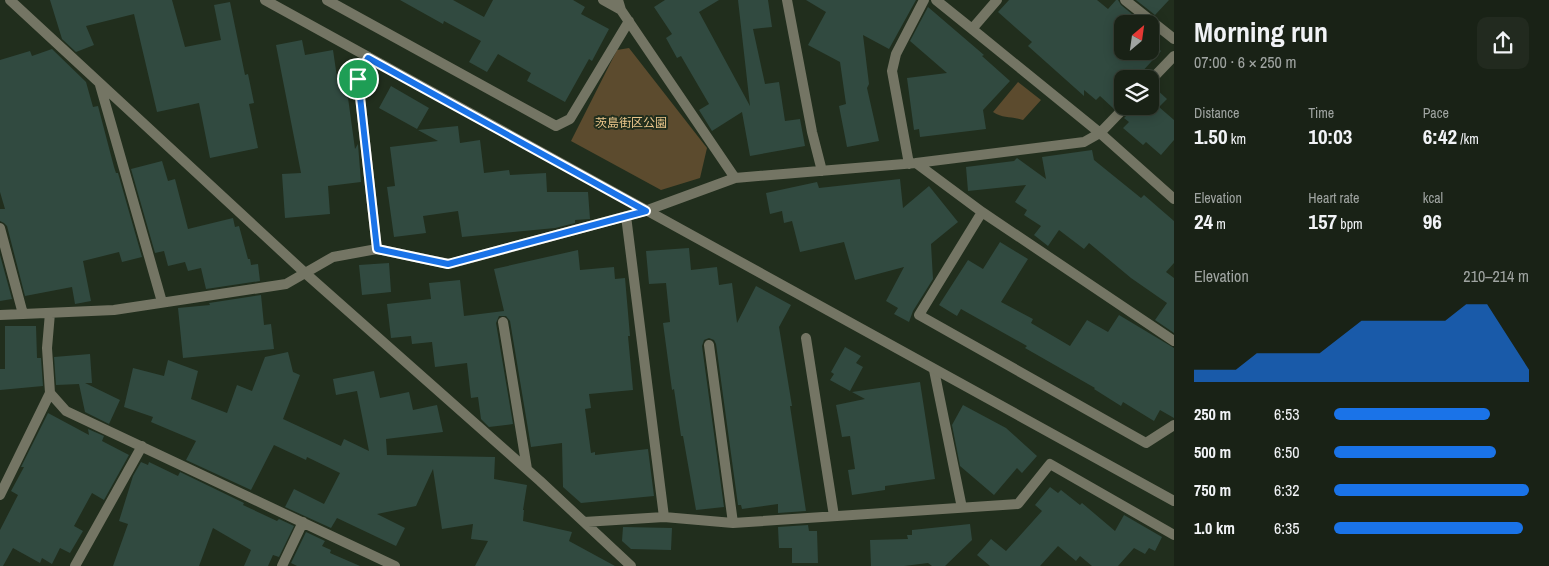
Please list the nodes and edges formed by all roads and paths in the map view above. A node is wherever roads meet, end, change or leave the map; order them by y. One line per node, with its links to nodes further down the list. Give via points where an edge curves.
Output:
1 (10, 0): 17 (street)
2 (264, 0): 15 (street)
3 (327, 0): 11 (street, via 556,126 570,119)
4 (603, 0): 10 (street)
5 (787, 0): 21 (street)
6 (924, 0): 20 (street, via 896,54 892,71)
7 (936, 0): 12 (street)
8 (997, 0): 12 (street)
9 (1125, 0): 13 (street)
10 (620, 5): 11 (street)
11 (629, 21): 22 (street)
12 (972, 29): 19 (street)
13 (1174, 39)
14 (1174, 56): 16 (street)
15 (368, 58): 24 (street); 28 (street, via 358,79)
16 (1159, 72)
17 (99, 83): 29 (street); 30 (street)
18 (1117, 115): 19 (street)
19 (1100, 133): 20 (street, via 1084,142); 23 (street)
20 (913, 163): 21 (street); 25 (street)
21 (822, 171): 22 (street)
22 (735, 178): 24 (street)
23 (1174, 199)
24 (646, 211): 26 (street); 38 (street)
25 (982, 212): 36 (street); 40 (street, via 919,315 1146,443)
26 (626, 216): 28 (street, via 448,264); 47 (street)
27 (0, 228): 33 (street)
28 (377, 249): 29 (street, via 333,256)
29 (304, 272): 30 (street, via 286,284); 42 (street)
30 (162, 302): 31 (street, via 114,310)
31 (50, 313): 33 (street); 39 (street, via 47,348)
32 (0, 314): 33 (street)
33 (23, 314)
34 (503, 322): 42 (street)
35 (806, 338): 46 (street)
36 (1174, 341)
37 (709, 345): 50 (street)
38 (934, 370): 44 (street); 45 (street)
39 (50, 393): 41 (street, via 66,411); 43 (street)
40 (1174, 425)
41 (142, 446): 48 (street); 52 (street)
42 (527, 469): 49 (street)
43 (0, 495)
44 (1174, 501)
45 (962, 508): 46 (street); 51 (street, via 1018,504 1050,464)
46 (834, 516): 50 (street)
47 (664, 517): 49 (street); 50 (street)
48 (303, 522): 53 (street); 54 (street)
49 (584, 522): 55 (street)
50 (733, 523)
51 (1174, 535)
52 (75, 566)
53 (282, 566)
54 (395, 566)
55 (631, 566)

